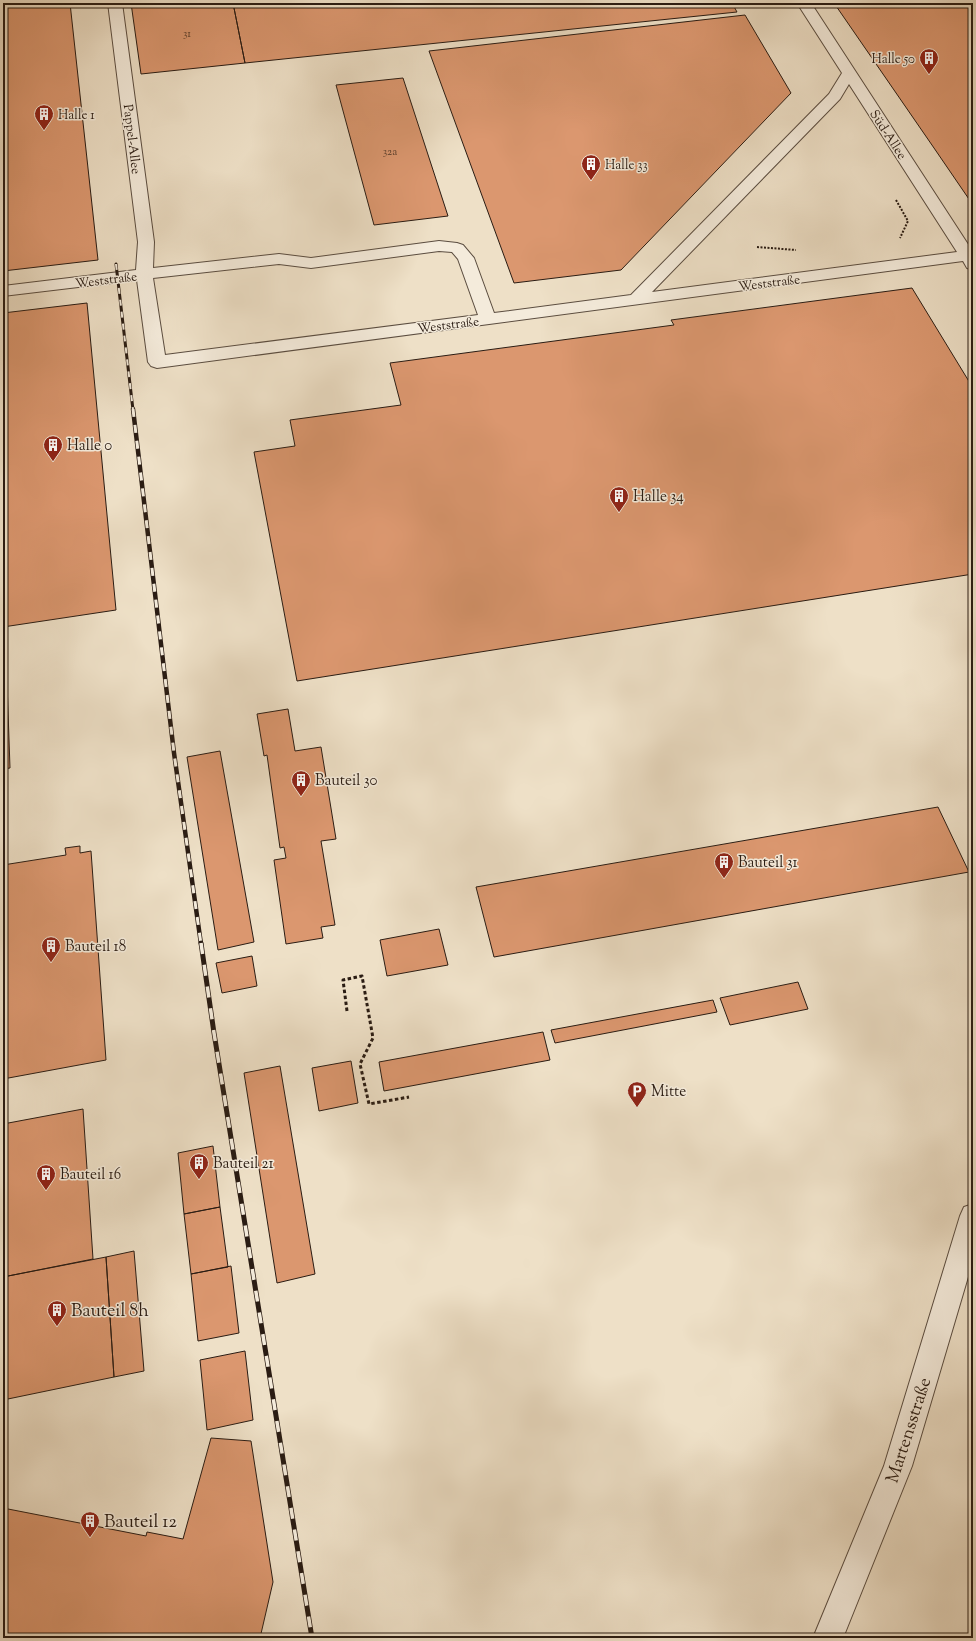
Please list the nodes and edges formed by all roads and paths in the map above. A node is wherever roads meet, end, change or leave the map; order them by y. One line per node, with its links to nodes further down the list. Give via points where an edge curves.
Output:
1 (116, 3): 9 (street, Pappel-Allee, via 146,242)
2 (804, 3): 3 (street, Süd-Allee)
3 (849, 73): 8 (street, Süd-Allee); 11 (street, via 835,96)
4 (896, 200): 5 (path, via 908,221)
5 (899, 239)
6 (757, 246): 7 (path)
7 (803, 251)
8 (970, 260): 11 (street, Weststraße)
9 (144, 274): 10 (street, Weststraße); 12 (street, via 279,259 311,263 438,246 457,248 466,258); 12 (street, Weststraße, via 157,362)
10 (3, 291)
11 (635, 300): 12 (street, Weststraße)
12 (488, 319)
13 (347, 1011): 14 (path, via 343,980 362,976 373,1038 360,1064 369,1104)
14 (409, 1097)
15 (973, 1216): 16 (street, Martensstraße, via 898,1466)
16 (828, 1638)

